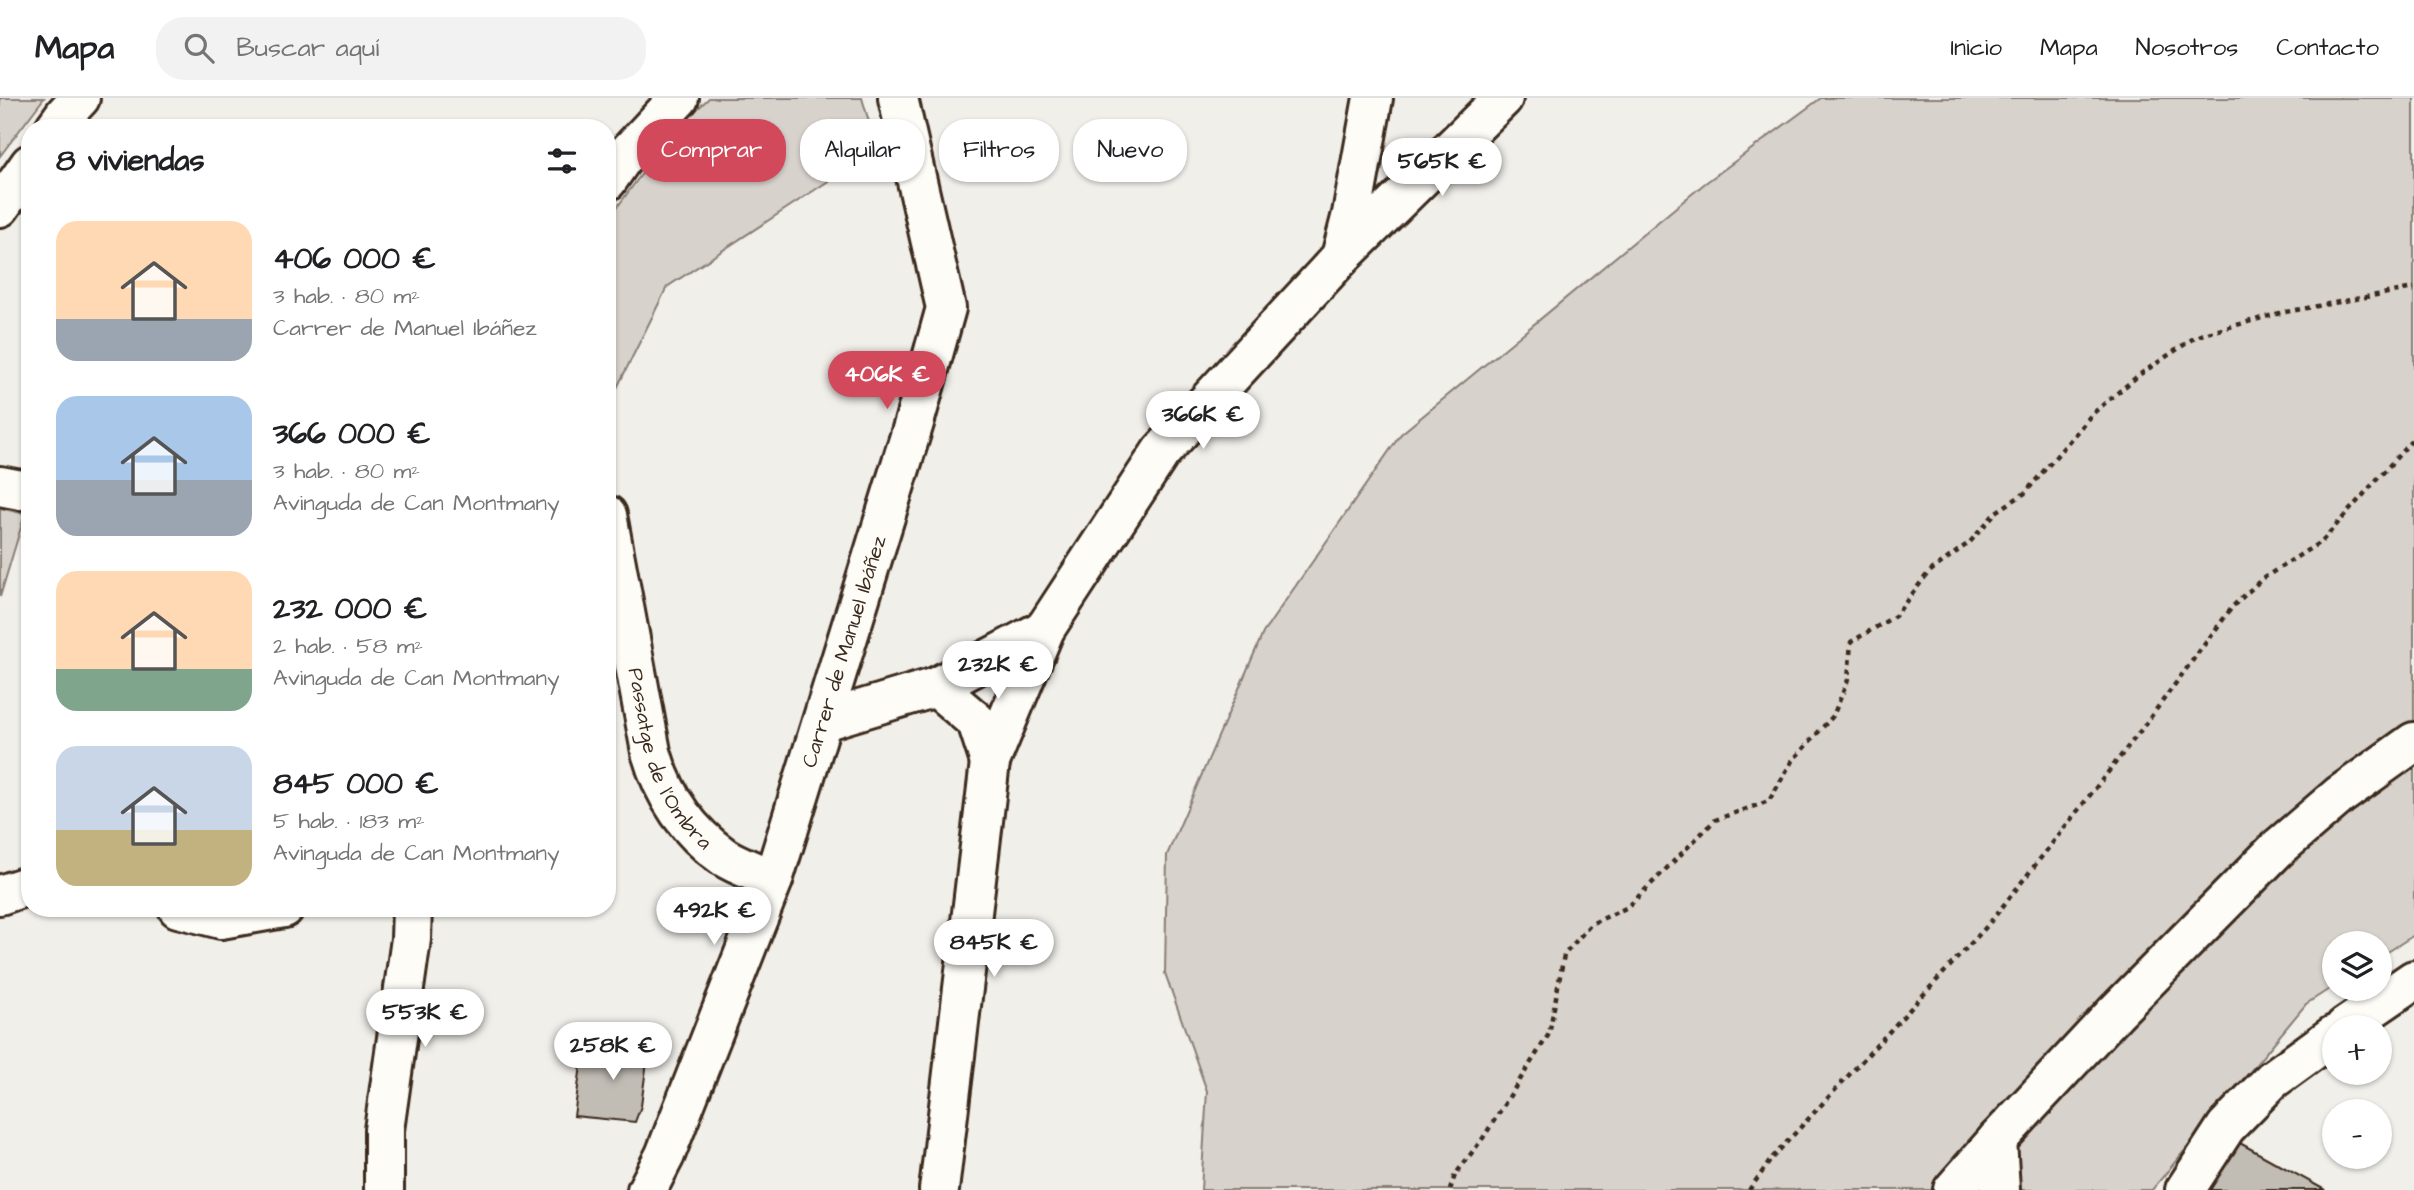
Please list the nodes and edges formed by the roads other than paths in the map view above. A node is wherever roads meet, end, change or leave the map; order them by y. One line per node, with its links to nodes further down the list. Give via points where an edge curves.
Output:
1 (80, 98): 6 (street)
2 (679, 98): 7 (street)
3 (898, 98): 16 (street, Carrer de Manuel Ibáñez, via 946,308)
4 (1373, 98): 10 (street)
5 (1503, 98): 10 (street)
6 (62, 119)
7 (616, 168)
8 (21, 177): 9 (street)
9 (0, 208)
10 (1341, 257): 14 (street, via 1161,453)
11 (0, 486): 12 (street)
12 (21, 490)
13 (616, 563): 19 (street, Passatge de l'Ombra, via 659,779 672,804 724,857)
14 (1045, 629): 15 (street); 18 (street)
15 (936, 687): 16 (street); 18 (street, via 977,722)
16 (823, 721): 19 (street, Carrer de Manuel Ibáñez)
17 (2414, 742): 28 (street, via 2340,795 2277,849)
18 (990, 762): 31 (street)
19 (773, 880): 30 (street, Carrer de Manuel Ibáñez)
20 (21, 888): 21 (street)
21 (0, 895)
22 (213, 917): 23 (street)
23 (232, 917)
24 (412, 917): 29 (street, via 384,1130)
25 (2414, 980): 26 (street)
26 (2363, 1015)
27 (2322, 1044): 34 (street, via 2272,1080 2226,1126)
28 (1997, 1140): 32 (street); 33 (street)
29 (384, 1190)
30 (647, 1190)
31 (939, 1190)
32 (1954, 1190)
33 (2000, 1190)
34 (2185, 1190)

